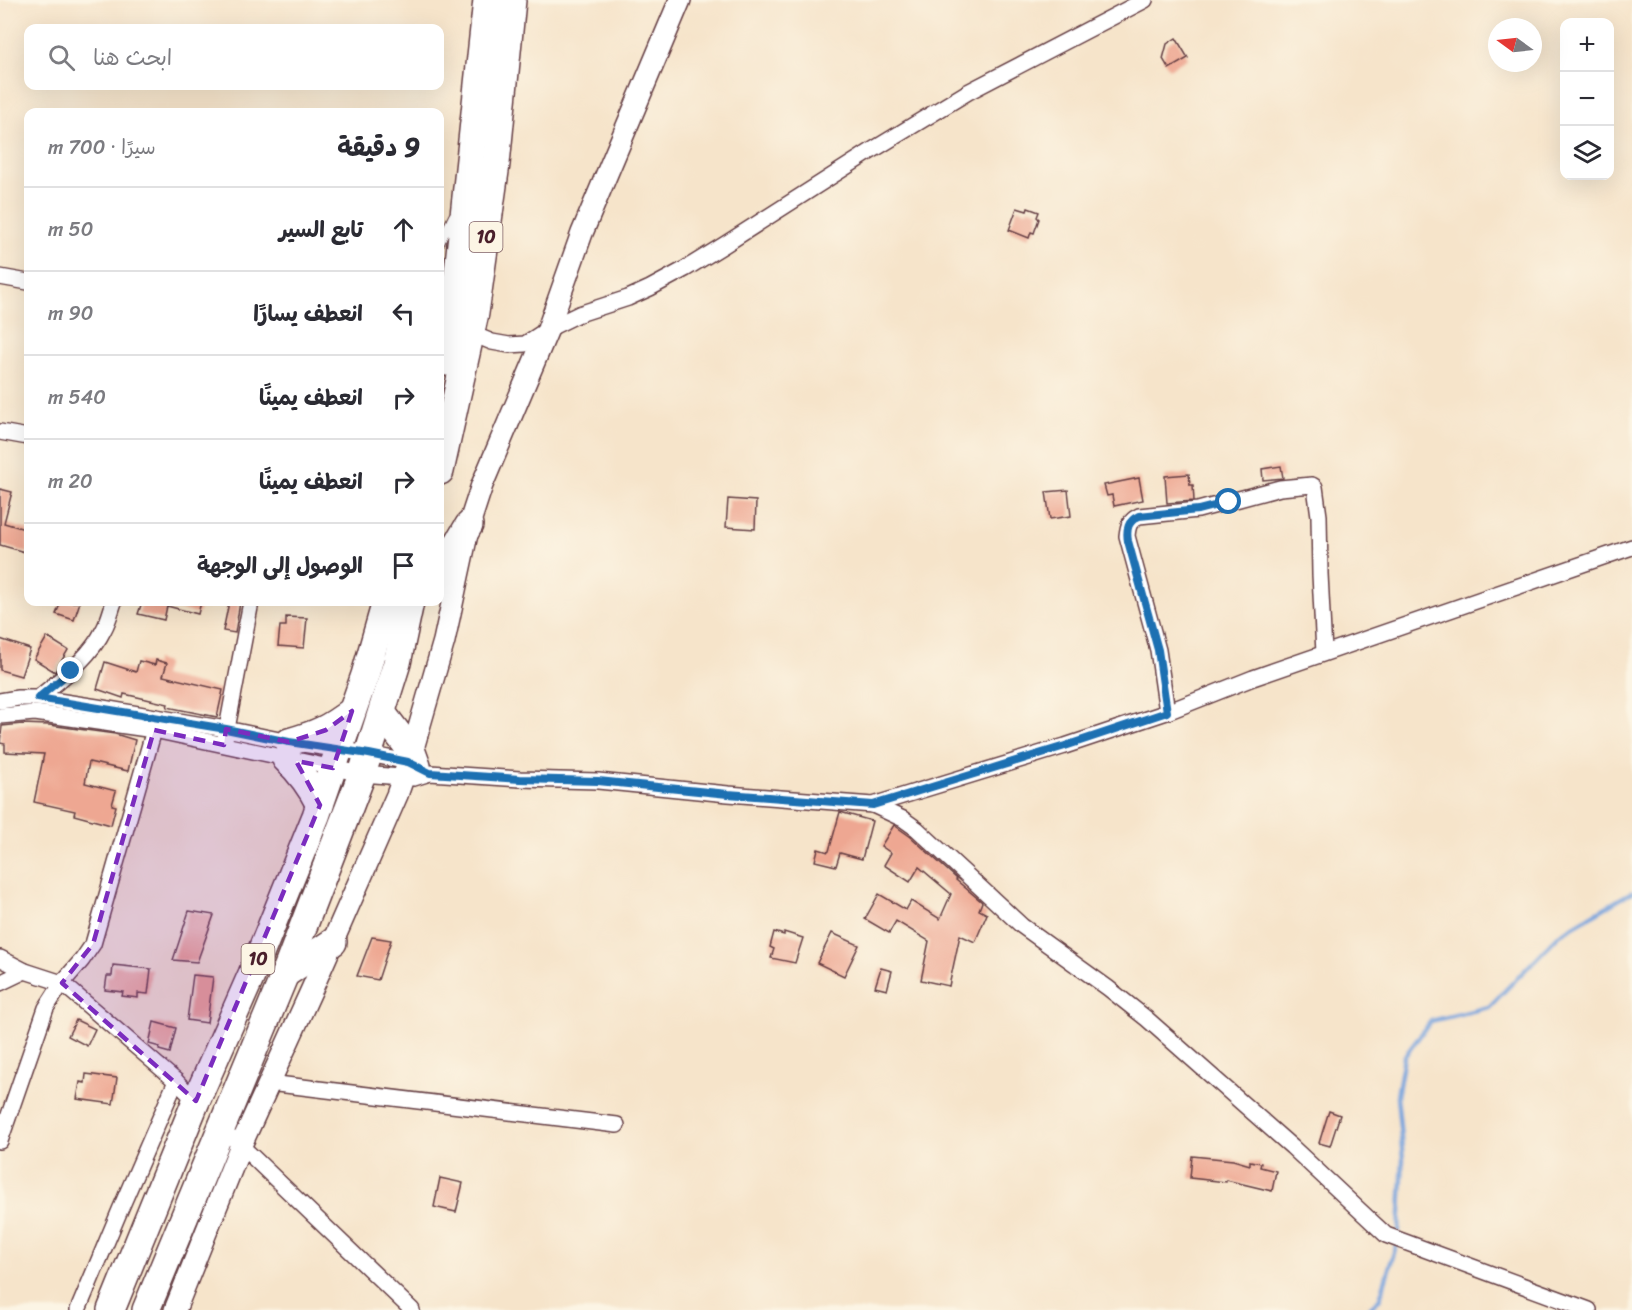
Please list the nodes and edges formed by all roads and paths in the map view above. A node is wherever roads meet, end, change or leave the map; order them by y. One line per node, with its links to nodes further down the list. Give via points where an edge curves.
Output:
1 (680, 0): 8 (street, via 582,233)
2 (1145, 0): 8 (street, via 968,92 685,269 628,298)
3 (507, 1): 4 (highway, 10); 9 (highway, 10, via 496,164 475,313)
4 (468, 188): 5 (lane); 9 (highway, 10)
5 (444, 235)
6 (0, 277): 7 (street)
7 (24, 281)
8 (548, 329): 9 (street, via 519,346); 14 (street, via 494,454)
9 (453, 342): 10 (highway, 10); 11 (highway, 10)
10 (444, 374)
11 (444, 431)
12 (0, 432): 13 (street)
13 (24, 436)
14 (469, 525): 16 (highway); 35 (street)
15 (1632, 547): 23 (street)
16 (444, 567)
17 (113, 606): 24 (street, via 92,648)
18 (250, 606): 31 (street)
19 (385, 606): 26 (highway, 10)
20 (409, 606): 22 (highway, 10)
21 (421, 606): 22 (highway)
22 (403, 636): 28 (highway, 10)
23 (1324, 653): 27 (street); 27 (street, via 1315,487 1280,488 1198,510 1139,516 1131,520 1127,536 1158,650)
24 (38, 698): 25 (street); 31 (street)
25 (0, 701)
26 (352, 711): 32 (highway); 33 (highway, 10)
27 (1167, 712): 37 (street)
28 (382, 713): 34 (highway, 10); 35 (highway)
29 (0, 716): 30 (street, via 35,713)
30 (153, 730): 31 (street); 43 (street, via 93,944)
31 (225, 737): 32 (street)
32 (287, 750): 33 (street); 36 (highway)
33 (337, 759): 34 (street); 36 (highway, 10)
34 (366, 764): 35 (street); 41 (highway, 10)
35 (411, 770): 37 (street, via 598,781); 38 (street)
36 (320, 805): 46 (highway, 10)
37 (873, 805): 56 (street, via 917,829 1022,926 1147,1019 1386,1235)
38 (333, 942): 41 (highway); 45 (street)
39 (0, 958): 40 (street)
40 (25, 971): 42 (street); 43 (street)
41 (285, 974): 48 (highway, 10)
42 (0, 983)
43 (62, 983): 44 (street); 49 (street, via 46,1008)
44 (176, 1081): 46 (street); 51 (street)
45 (269, 1083): 47 (street); 50 (street)
46 (196, 1101): 52 (highway, 10)
47 (617, 1125)
48 (221, 1127): 50 (street); 53 (highway, 10)
49 (0, 1141)
50 (241, 1145): 54 (street); 55 (street)
51 (78, 1310)
52 (111, 1310)
53 (146, 1310)
54 (174, 1310)
55 (412, 1310)
56 (1588, 1310)

